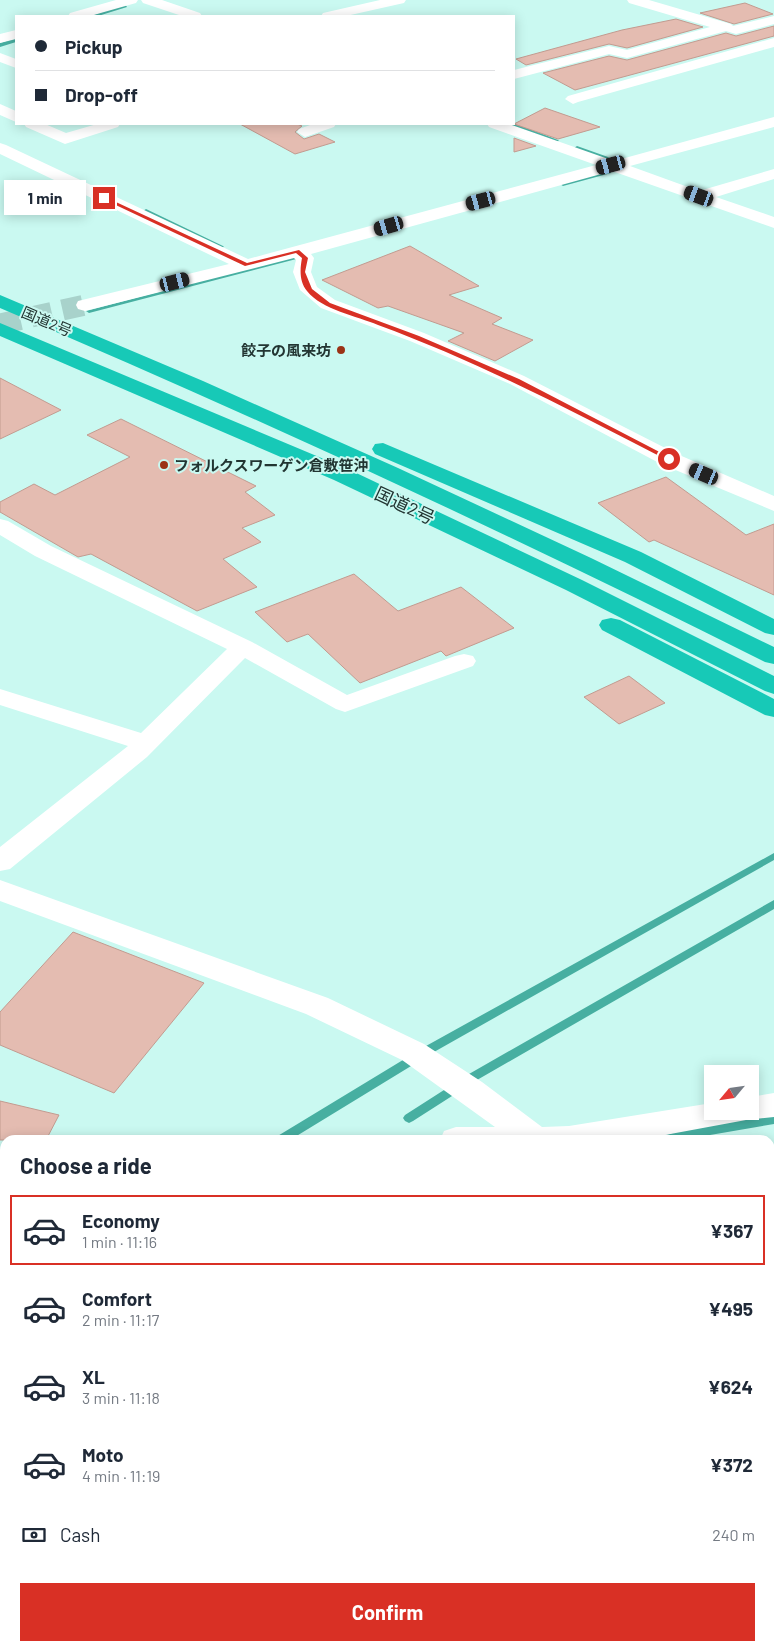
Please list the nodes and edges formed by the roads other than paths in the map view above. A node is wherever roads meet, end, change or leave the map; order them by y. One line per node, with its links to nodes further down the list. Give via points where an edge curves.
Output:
1 (130, 0): 7 (street)
2 (148, 0): 8 (street)
3 (332, 0): 6 (street)
4 (399, 0): 6 (street)
5 (634, 0): 11 (street)
6 (354, 10): 9 (street)
7 (78, 15)
8 (192, 15)
9 (332, 15)
10 (774, 20): 11 (street)
11 (731, 29): 14 (street); 17 (street, via 627,54 609,50)
12 (15, 34): 13 (street)
13 (0, 39)
14 (774, 42): 18 (street)
15 (0, 57): 16 (street)
16 (15, 64)
17 (515, 75)
18 (573, 99)
19 (0, 109): 20 (street)
20 (15, 116)
21 (774, 122): 28 (street)
22 (34, 125): 23 (street, via 65,139)
23 (109, 125)
24 (325, 125): 26 (street)
25 (498, 125): 28 (street)
26 (305, 132)
27 (0, 148): 33 (street)
28 (611, 165): 30 (street); 32 (street)
29 (774, 174): 30 (street)
30 (699, 196): 31 (street)
31 (774, 223)
32 (300, 254): 33 (street); 39 (street, via 309,290 328,304 417,337 517,380 669,459)
33 (246, 265): 35 (street)
34 (0, 301): 37 (highway, 国道2号)
35 (85, 305)
36 (0, 329): 38 (highway, 国道2号)
37 (143, 361): 41 (highway, via 188,368 466,483 633,557); 43 (highway, 国道2号, via 356,455 600,569)
38 (342, 475): 45 (highway, 国道2号, via 574,585); 47 (highway, via 379,508)
39 (774, 504)
40 (0, 526): 42 (street, via 43,551)
41 (774, 628)
42 (243, 648): 44 (street, via 345,704); 48 (street)
43 (774, 656)
44 (464, 661)
45 (774, 686)
46 (0, 696): 48 (street)
47 (774, 709)
48 (146, 743): 49 (street)
49 (0, 862)
50 (0, 890): 54 (street, via 317,1006 418,1055)
51 (774, 1105): 52 (street)
52 (759, 1108)
53 (704, 1116): 55 (street)
54 (528, 1135)
55 (590, 1135)

